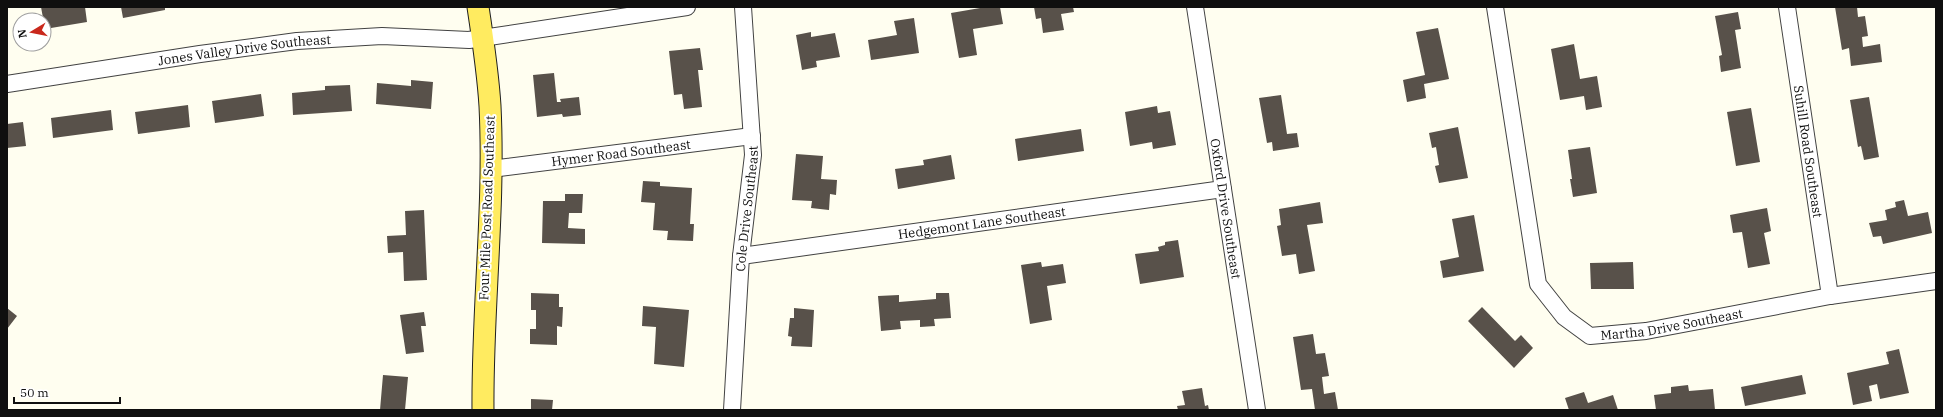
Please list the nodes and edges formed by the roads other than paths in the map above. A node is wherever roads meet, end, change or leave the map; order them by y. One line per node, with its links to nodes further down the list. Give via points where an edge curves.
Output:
1 (478, 7): 7 (main road, Four Mile Post Road Southeast)
2 (687, 7): 7 (street)
3 (743, 7): 9 (street, Cole Drive Southeast)
4 (1194, 7): 11 (street, Oxford Drive Southeast)
5 (1495, 7): 14 (street, Martha Drive Southeast, via 1538,284 1564,317 1590,336 1646,331)
6 (1786, 7): 14 (street, Suhill Road Southeast)
7 (483, 38): 8 (street, Jones Valley Drive Southeast, via 469,40 382,36 296,41); 10 (main road, Four Mile Post Road Southeast, via 490,106)
8 (7, 84)
9 (752, 136): 10 (street, Hymer Road Southeast); 12 (street, Cole Drive Southeast, via 753,155)
10 (491, 169): 15 (main road, Four Mile Post Road Southeast, via 482,363)
11 (1222, 189): 12 (street, Hedgemont Lane Southeast); 17 (street, Oxford Drive Southeast)
12 (741, 256): 16 (street, Cole Drive Southeast)
13 (1936, 281): 14 (street, Martha Drive Southeast)
14 (1830, 296)
15 (483, 410)
16 (732, 410)
17 (1256, 410)

